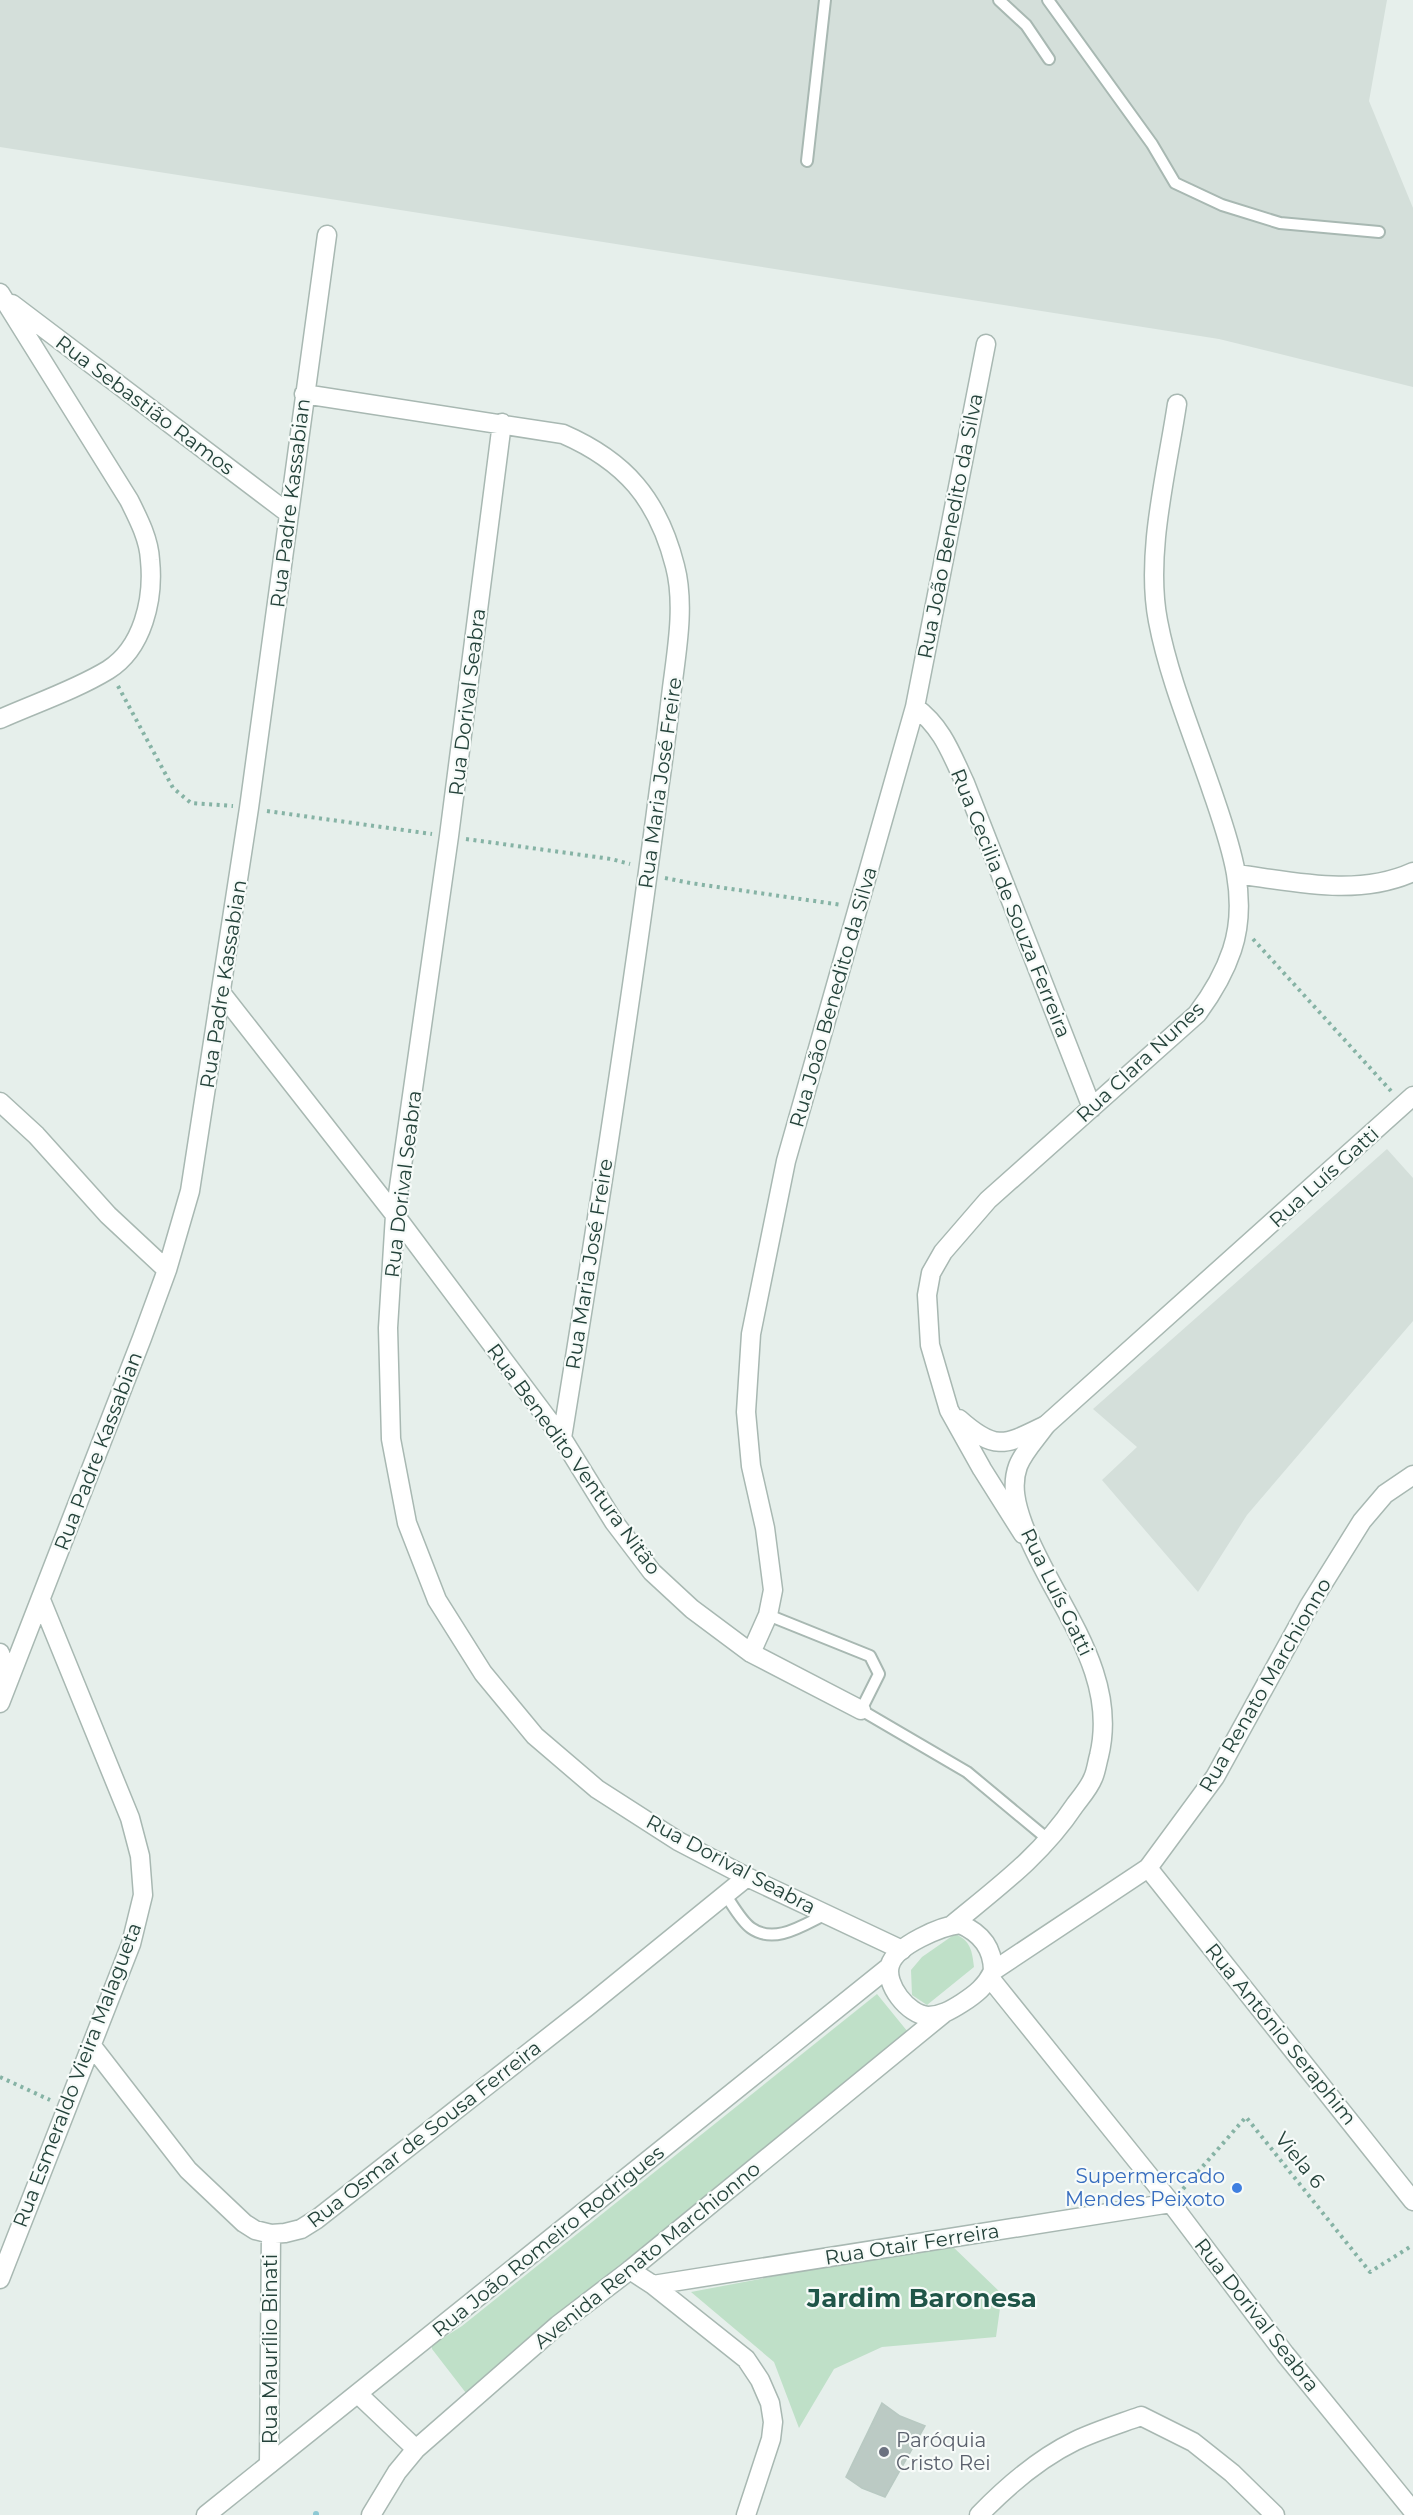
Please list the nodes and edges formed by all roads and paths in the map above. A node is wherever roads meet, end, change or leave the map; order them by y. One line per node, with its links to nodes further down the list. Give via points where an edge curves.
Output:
1 (825, 0): 5 (lane)
2 (999, 0): 4 (lane, via 1026,25)
3 (1048, 0): 6 (lane, via 1152,144 1175,183 1222,205 1281,223)
4 (1049, 59)
5 (807, 161)
6 (1379, 232)
7 (327, 235): 10 (street, Rua Padre Kassabian)
8 (1, 295): 13 (street, Rua Sebastião Ramos); 15 (street, via 129,500 150,558 150,587 142,627 129,651 109,669)
9 (986, 344): 14 (street, Rua João Benedito da Silva)
10 (304, 394): 12 (street, Rua Maria José Freire); 13 (street, Rua Padre Kassabian)
11 (1177, 404): 17 (street, Rua Clara Nunes, via 1156,537 1158,619)
12 (502, 423): 23 (street, Rua Dorival Seabra, via 450,836); 27 (street, Rua Maria José Freire, via 563,434 590,446 620,467 645,497 665,533 676,569 679,611 677,655 649,872)
13 (288, 513): 19 (street, Rua Padre Kassabian)
14 (915, 707): 22 (street, Rua Cecilia de Souza Ferreira, via 931,719 942,735 965,783); 31 (street, Rua João Benedito da Silva, via 786,1161 751,1334 746,1412 751,1466 772,1569)
15 (0, 719)
16 (1413, 872): 17 (street, via 1394,881 1366,886)
17 (1238, 874): 18 (street, Rua Clara Nunes)
18 (1237, 921): 20 (path); 22 (street, Rua Clara Nunes, via 1233,948 1221,978 1197,1014)
19 (222, 994): 23 (street, Rua Benedito Ventura Nitão); 24 (street, Rua Padre Kassabian, via 190,1191)
20 (1408, 1101): 26 (street, Rua Luís Gatti)
21 (0, 1102): 24 (street, via 36,1135 108,1215)
22 (1092, 1108): 25 (street, Rua Clara Nunes, via 988,1200 943,1252 932,1273 927,1295 930,1346)
23 (395, 1215): 27 (street, Rua Benedito Ventura Nitão); 39 (street, Rua Dorival Seabra, via 388,1329 391,1439 407,1523 437,1600 483,1673 535,1736 597,1789 678,1841)
24 (167, 1270): 30 (street, Rua Padre Kassabian)
25 (949, 1410): 26 (street, Rua Luís Gatti, via 971,1430 996,1442 1014,1440); 29 (street, Rua Clara Nunes)
26 (1047, 1425): 29 (street, Rua Luís Gatti, via 1025,1452 1015,1480 1015,1495)
27 (562, 1438): 33 (street, Rua Benedito Ventura Nitão, via 614,1522 652,1572 692,1609)
28 (1413, 1475): 38 (street, Rua Renato Marchionno, via 1385,1494 1362,1521 1309,1606 1215,1777)
29 (1033, 1549): 37 (street, Rua Luís Gatti, via 1083,1641 1104,1718 1093,1778)
30 (41, 1600): 34 (street, Rua Padre Kassabian); 47 (street, Rua Esmeraldo Vieira Malagueta, via 130,1818 140,1856 144,1895 131,1944)
31 (768, 1615): 33 (street, Rua João Benedito da Silva); 36 (lane, via 870,1656 879,1674)
32 (0, 1653): 34 (street)
33 (751, 1653): 36 (street, Rua Benedito Ventura Nitão)
34 (9, 1680): 35 (street, Rua Padre Kassabian)
35 (0, 1703)
36 (861, 1710): 37 (lane, Rua Benedito Ventura Nitão, via 966,1772)
37 (1050, 1841): 42 (street, Rua Luís Gatti)
38 (1148, 1868): 45 (street, Rua Renato Marchionno); 50 (street, Rua Antônio Seraphim)
39 (747, 1877): 40 (street, Rua Osmar de Sousa Ferreira); 41 (street, Rua Dorival Seabra)
40 (725, 1894): 41 (lane, via 750,1928 769,1935 790,1932); 52 (street, Rua Osmar de Sousa Ferreira, via 317,2219 301,2229)
41 (826, 1914): 43 (street, Rua Dorival Seabra)
42 (951, 1925): 43 (street); 45 (street, via 960,1924 981,1937 989,1948)
43 (902, 1950): 44 (street)
44 (889, 1966): 46 (street, via 892,1985 904,2003 920,2015); 57 (street, Rua João Romeiro Rodrigues)
45 (992, 1975): 46 (street, via 984,1988); 51 (street, Rua Dorival Seabra)
46 (943, 2014): 54 (street, Avenida Renato Marchionno)
47 (92, 2046): 49 (street, Rua Esmeraldo Vieira Malagueta); 52 (street, via 188,2170 244,2223)
48 (0, 2077): 49 (path)
49 (67, 2108): 55 (street, Rua Esmeraldo Vieira Malagueta)
50 (1413, 2201)
51 (1171, 2203): 53 (path, Viela 6, via 1246,2117 1370,2272); 56 (street, Rua Otair Ferreira); 60 (street, Rua Dorival Seabra, via 1285,2354)
52 (271, 2234): 59 (street, Rua Maurílio Binati)
53 (1413, 2245)
54 (630, 2270): 56 (street); 58 (street, Avenida Renato Marchionno, via 558,2325)
55 (0, 2279)
56 (653, 2285): 63 (street, via 746,2359 771,2403 771,2439)
57 (358, 2394): 58 (street); 59 (street, Rua João Romeiro Rodrigues)
58 (416, 2449): 61 (street, Avenida Renato Marchionno)
59 (269, 2464): 62 (street, Rua João Romeiro Rodrigues)
60 (1413, 2511)
61 (372, 2514)
62 (206, 2515)
63 (746, 2515)
64 (979, 2515): 65 (street, via 1035,2465 1075,2441 1141,2416 1193,2442)
65 (1275, 2515)

